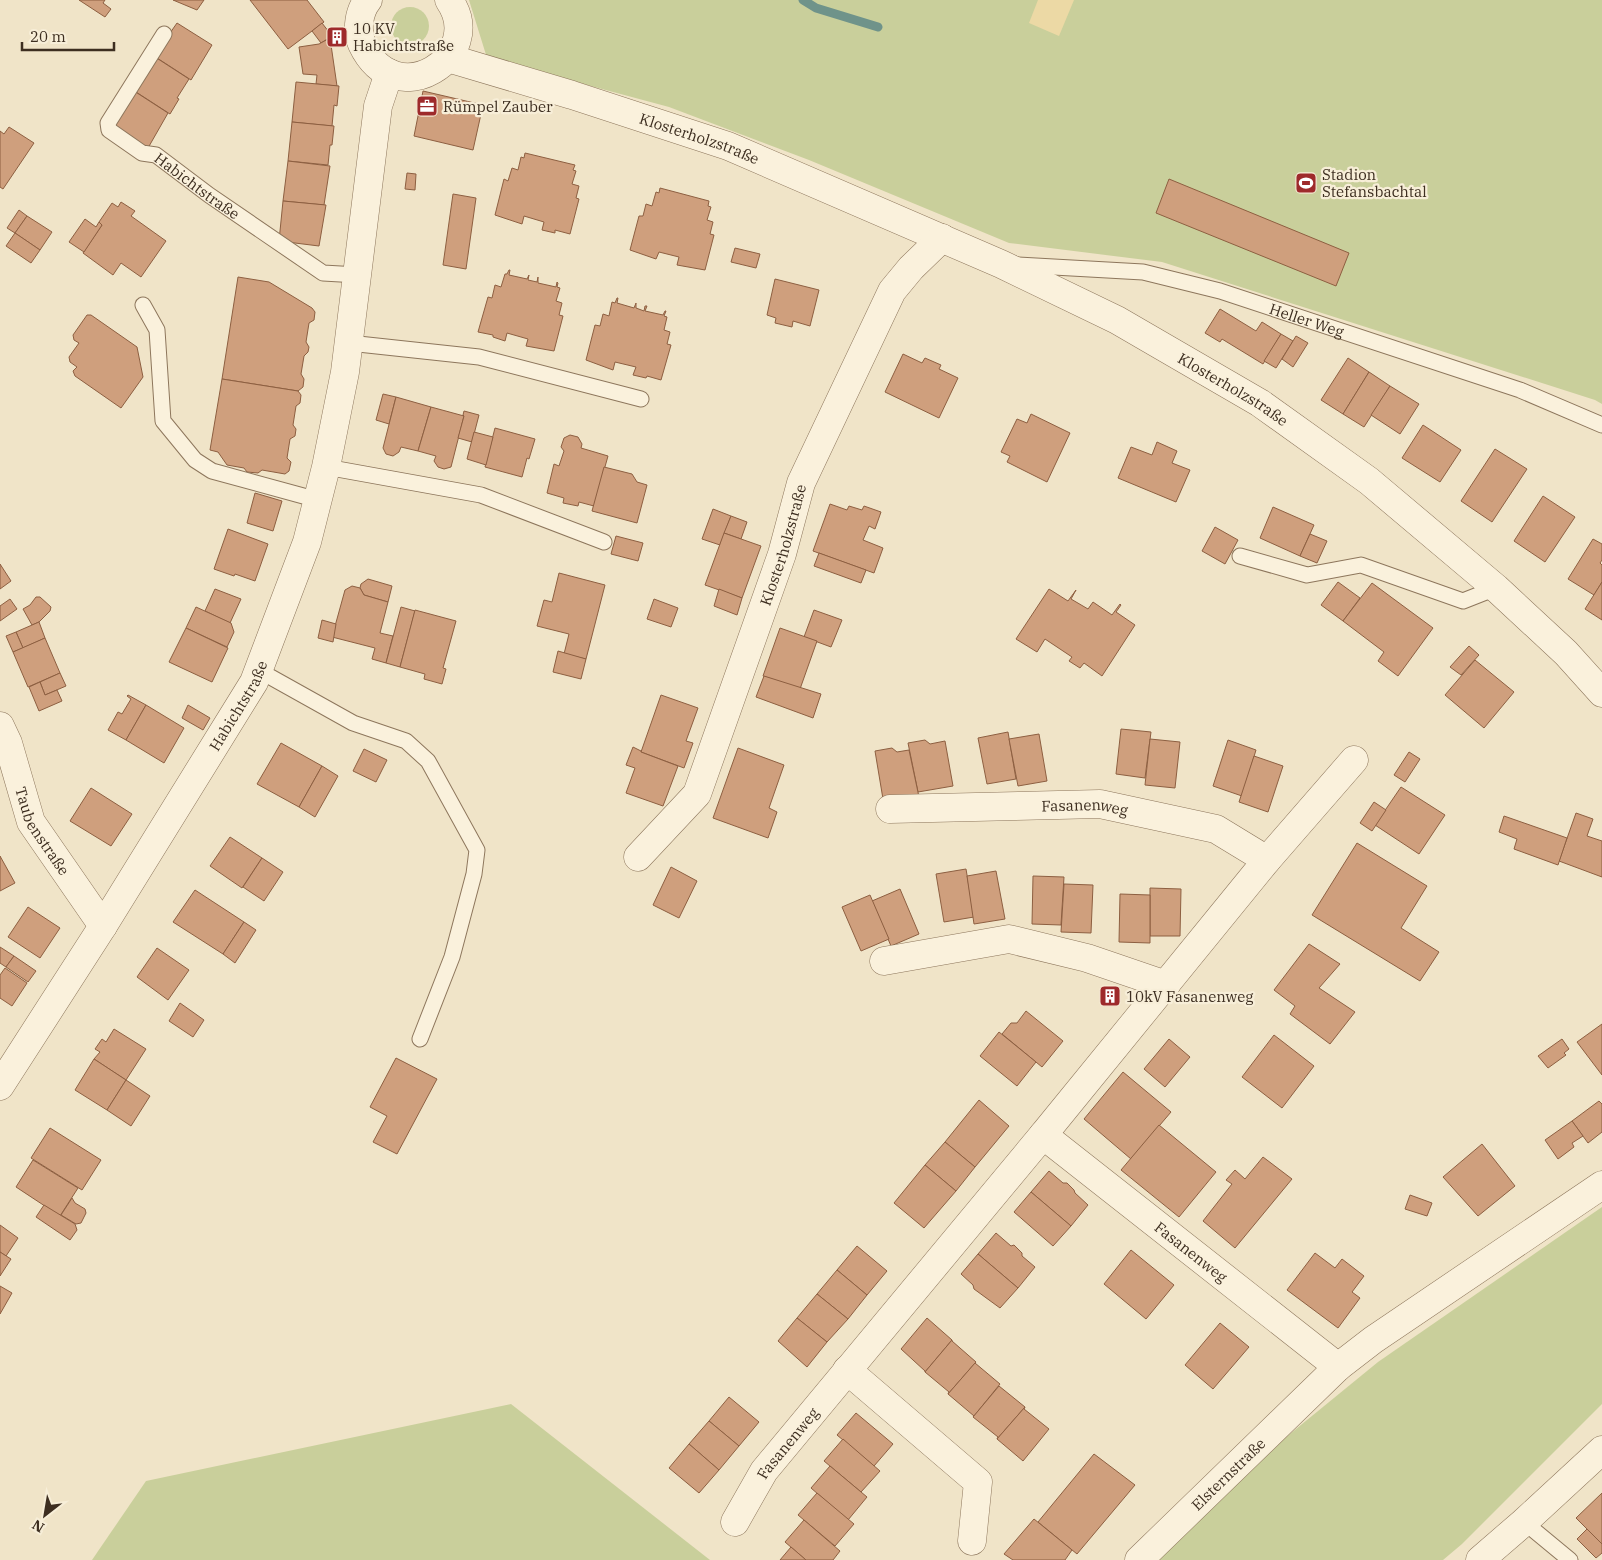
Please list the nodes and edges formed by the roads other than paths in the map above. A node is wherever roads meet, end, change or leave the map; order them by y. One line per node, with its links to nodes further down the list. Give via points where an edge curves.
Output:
1 (368, 0): 5 (street, via 359,23 360,40 368,56)
2 (449, 0): 4 (street, via 454,6 458,24 456,42)
3 (164, 34): 8 (lane, Habichtstraße, via 108,123 109,130 142,153 156,155 323,273)
4 (448, 58): 5 (street, via 434,70 418,76); 6 (street, Klosterholzstraße, via 728,146)
5 (389, 73): 8 (street, Habichtstraße, via 378,106)
6 (942, 238): 7 (street, Klosterholzstraße); 23 (street, Klosterholzstraße, via 910,268 892,291 801,483 782,554 697,794)
7 (1001, 264): 12 (lane, Heller Weg, via 1143,272 1220,291 1520,390); 17 (street, Klosterholzstraße, via 1117,320 1260,403 1369,480)
8 (358, 275): 10 (street, Habichtstraße)
9 (144, 305): 14 (lane, via 157,330 163,421 195,460 212,471)
10 (349, 343): 11 (lane, via 479,358); 13 (street, Habichtstraße)
11 (641, 399)
12 (1602, 425)
13 (326, 467): 14 (street, Habichtstraße); 15 (lane, via 481,495)
14 (318, 500): 18 (street, Habichtstraße, via 307,542)
15 (604, 542)
16 (1240, 556): 17 (lane, via 1307,575 1361,565 1463,602)
17 (1496, 588): 19 (street, Klosterholzstraße, via 1566,653)
18 (258, 670): 25 (street, Habichtstraße, via 254,682); 28 (lane, via 353,723 406,741 428,761 478,850 452,956)
19 (1602, 693)
20 (0, 726): 25 (street, Taubenstraße, via 31,822)
21 (1354, 760): 24 (street, Fasanenweg)
22 (890, 809): 24 (street, Fasanenweg, via 1100,804 1216,829)
23 (638, 856)
24 (1267, 860): 27 (street, Fasanenweg)
25 (103, 926): 29 (street, Habichtstraße)
26 (884, 961): 27 (street, via 1009,939 1087,958)
27 (1166, 985): 30 (street, Fasanenweg)
28 (420, 1040)
29 (0, 1086)
30 (1043, 1135): 32 (street, Fasanenweg); 33 (street, Fasanenweg)
31 (1602, 1185): 32 (street)
32 (1338, 1367): 38 (street, Elsternstraße)
33 (847, 1370): 35 (street, Fasanenweg, via 764,1471); 37 (street, via 978,1482)
34 (1602, 1450): 36 (street)
35 (735, 1522)
36 (1524, 1522): 39 (street); 40 (lane)
37 (972, 1541)
38 (1139, 1560)
39 (1480, 1560)
40 (1570, 1560)

